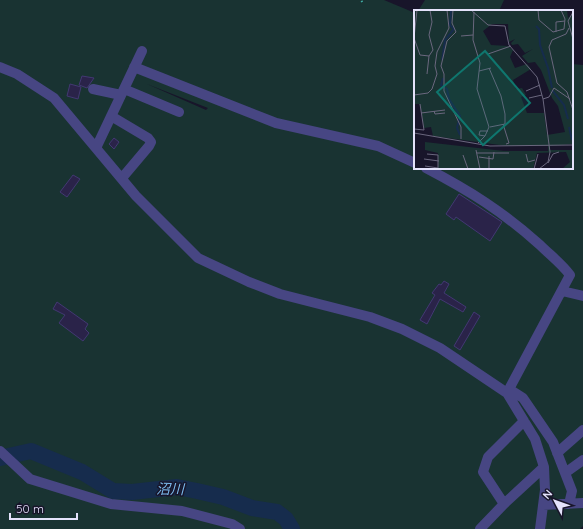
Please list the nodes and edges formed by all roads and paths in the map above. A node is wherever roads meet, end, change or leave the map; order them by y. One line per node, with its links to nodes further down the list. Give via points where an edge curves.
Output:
1 (364, 0): 2 (path)
2 (362, 2)
3 (142, 51): 5 (street)
4 (0, 67): 10 (street, via 29,81 54,98)
5 (134, 67): 7 (street); 11 (street, via 276,122 378,146)
6 (93, 89): 7 (street)
7 (122, 92): 8 (street); 9 (street)
8 (179, 112)
9 (111, 116): 10 (street); 13 (street, via 151,142)
10 (96, 148): 13 (street)
11 (414, 163)
12 (428, 169): 14 (street, via 473,193 513,221 562,265 570,275)
13 (122, 178): 16 (street, via 136,196 198,258 280,294 370,317 402,329 440,348)
14 (562, 291): 15 (street); 16 (street)
15 (583, 296)
16 (507, 393): 17 (street); 20 (street, via 512,390 523,398 553,442)
17 (524, 421): 22 (street, via 535,439); 25 (street, via 488,458 483,472)
18 (583, 430): 20 (street)
19 (1, 452): 28 (street, via 30,479 111,504 182,512 232,524)
20 (557, 453): 23 (street)
21 (583, 460): 23 (street)
22 (544, 467): 25 (street); 27 (street)
23 (565, 473): 26 (street, via 572,491)
24 (583, 503): 26 (street)
25 (504, 504): 29 (street)
26 (569, 504): 27 (street)
27 (543, 505): 30 (street)
28 (240, 529)
29 (481, 529)
30 (540, 529)

